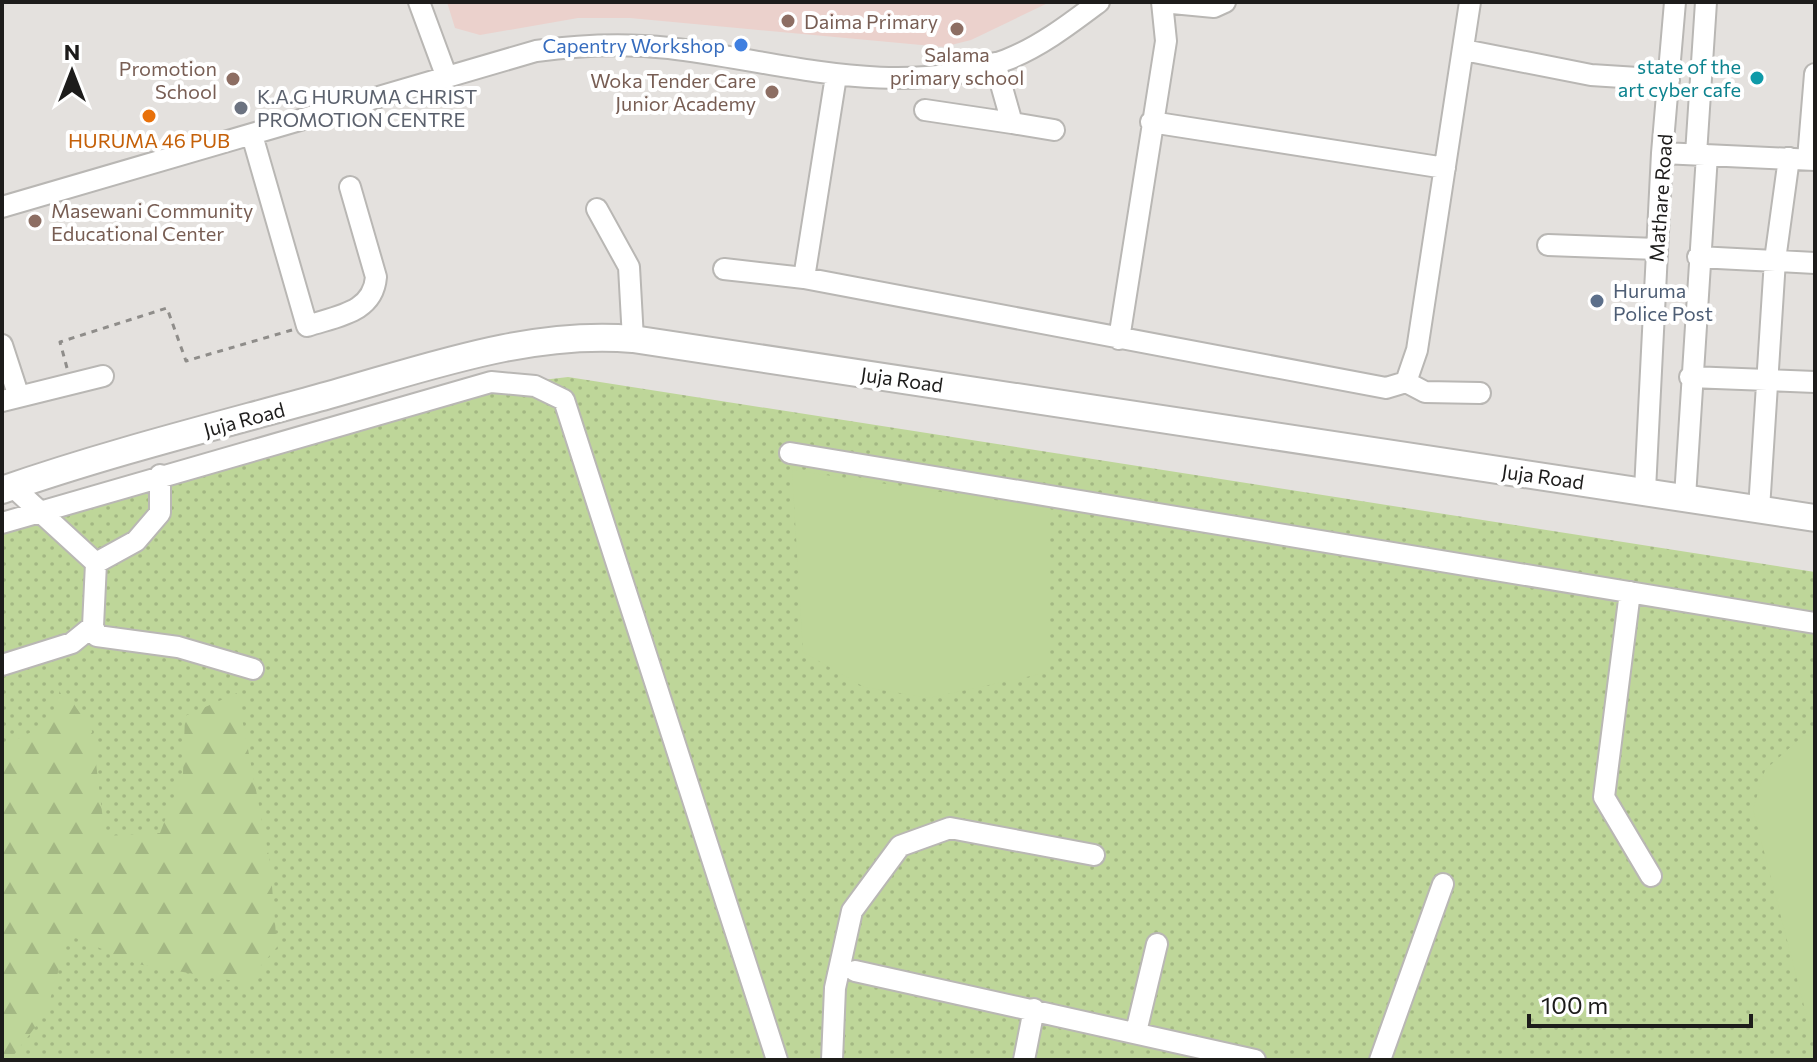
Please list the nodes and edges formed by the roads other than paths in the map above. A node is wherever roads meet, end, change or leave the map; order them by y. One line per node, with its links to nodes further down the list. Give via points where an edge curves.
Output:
1 (419, 2): 11 (street)
2 (1099, 2): 9 (street, via 1067,26)
3 (1162, 2): 4 (street, via 1214,7); 15 (street, via 1166,41)
4 (1225, 2)
5 (1470, 2): 8 (street)
6 (1675, 2): 13 (street, Mathare Road)
7 (1706, 2): 20 (street)
8 (1464, 50): 13 (street, via 1591,75); 22 (street)
9 (995, 63): 12 (street, via 961,73 889,79); 16 (street)
10 (1815, 74): 21 (street)
11 (446, 75): 12 (street, via 536,51 596,43 668,48); 18 (street)
12 (836, 76): 32 (street)
13 (1669, 80): 19 (street, Mathare Road)
14 (925, 110): 16 (street)
15 (1151, 122): 22 (street); 34 (street)
16 (1012, 123): 17 (street)
17 (1054, 130)
18 (252, 135): 23 (street, via 307,326 360,309 375,291 376,277); 24 (street)
19 (1662, 153): 20 (street); 27 (street, Mathare Road)
20 (1701, 154): 21 (street); 28 (street)
21 (1804, 159): 29 (street)
22 (1445, 168): 38 (street, via 1417,350)
23 (350, 187)
24 (2, 207)
25 (597, 209): 33 (street, via 629,267)
26 (1548, 245): 27 (street)
27 (1657, 249): 46 (street, Mathare Road)
28 (1698, 257): 29 (street); 37 (street)
29 (1775, 260): 30 (street); 39 (street)
30 (1815, 263)
31 (724, 269): 32 (street)
32 (804, 278): 34 (street)
33 (633, 339): 45 (main road, Juja Road, via 586,336 510,346); 46 (main road, Juja Road)
34 (1119, 339): 38 (street, via 1386,388)
35 (2, 345): 42 (street)
36 (103, 376): 42 (street)
37 (1690, 377): 39 (street); 47 (street)
38 (1406, 382): 41 (street, via 1425,392)
39 (1768, 382): 40 (street); 48 (street)
40 (1815, 382)
41 (1480, 393)
42 (10, 398)
43 (790, 453): 53 (street)
44 (160, 475): 49 (street); 52 (street, via 160,513 136,541); 66 (street, via 491,382 535,386 564,400)
45 (7, 488): 49 (street)
46 (1645, 490): 47 (main road, Juja Road)
47 (1685, 497): 48 (main road, Juja Road)
48 (1759, 509): 50 (main road, Juja Road)
49 (38, 510): 51 (street); 52 (street)
50 (1815, 518)
51 (2, 523)
52 (96, 563): 55 (street)
53 (1630, 592): 54 (street); 59 (street, via 1604,797)
54 (1815, 623)
55 (93, 626): 56 (street, via 72,643); 57 (street, via 97,636 178,647)
56 (2, 665)
57 (253, 669)
58 (1094, 855): 67 (street, via 950,828 900,846 852,911 835,988)
59 (1651, 876)
60 (1443, 884): 70 (street)
61 (1157, 944): 64 (street)
62 (855, 971): 63 (street)
63 (1034, 1009): 64 (street); 68 (street)
64 (1136, 1032): 65 (street)
65 (1204, 1054): 69 (street)
66 (777, 1060)
67 (832, 1060)
68 (1024, 1060)
69 (1255, 1060)
70 (1380, 1060)

